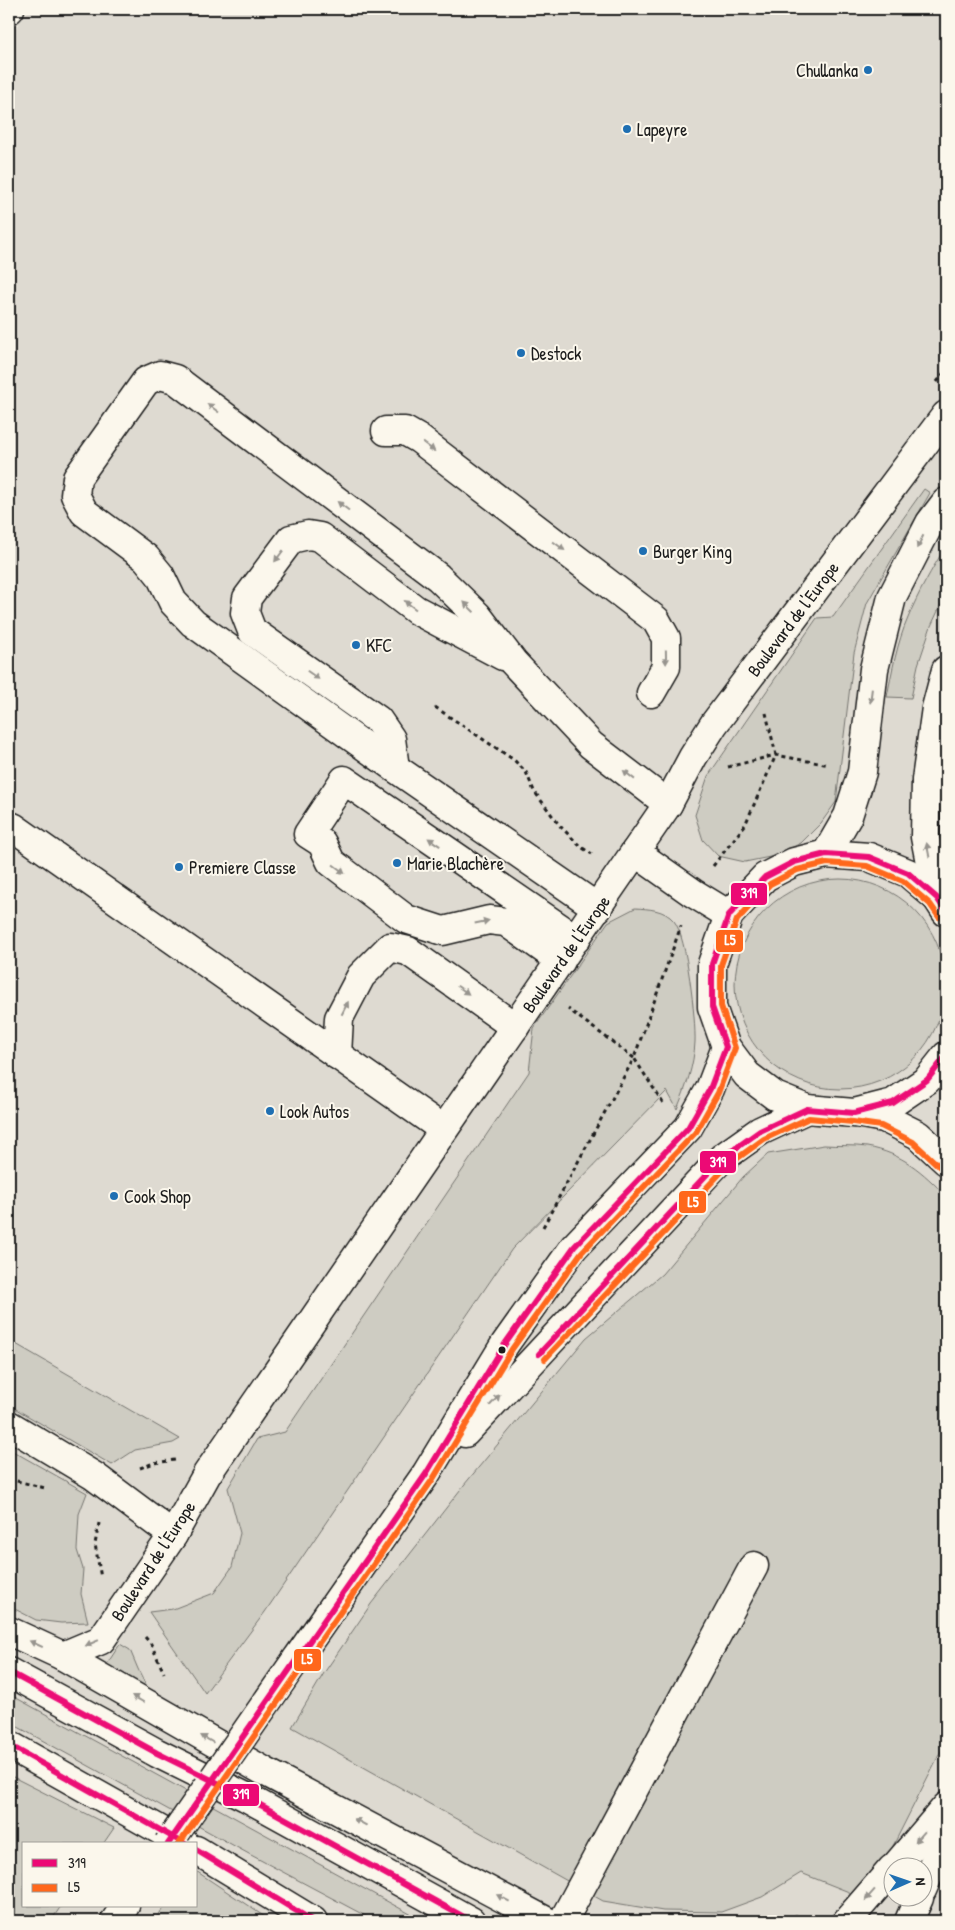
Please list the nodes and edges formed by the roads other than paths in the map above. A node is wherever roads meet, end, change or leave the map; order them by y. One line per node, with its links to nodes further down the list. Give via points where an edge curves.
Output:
1 (946, 415): 8 (street, Boulevard de l'Europe, via 714,724)
2 (386, 431): 6 (street, one-way to 6, via 405,431 419,439 656,620 666,638 666,667)
3 (946, 502): 10 (street, one-way to 10, via 930,523 892,597 874,669 862,772 848,816)
4 (513, 662): 7 (street, one-way to 7, via 416,610 320,537 308,535 291,539 247,598 245,613 252,631 378,720 391,739); 7 (street, one-way to 7, via 477,615 438,577 175,379 160,375 146,381 77,478 75,495 84,512 146,558 160,575 173,602 193,623); 8 (street, one-way to 4, via 591,745)
5 (946, 670): 12 (street, one-way to 5, via 925,837 926,780 936,708)
6 (651, 693)
7 (396, 768): 13 (street)
8 (668, 804): 11 (street, Boulevard de l'Europe)
9 (13, 827): 19 (street)
10 (826, 854): 12 (street, via 869,857 908,873); 14 (street, via 794,862 765,877)
11 (628, 863): 13 (street, Boulevard de l'Europe); 14 (street, via 693,893)
12 (942, 905)
13 (598, 908): 15 (street, Boulevard de l'Europe)
14 (729, 915): 18 (street, via 712,964 712,1007)
15 (576, 939): 16 (street, Boulevard de l'Europe); 16 (street, one-way to 16, via 344,780 308,834 322,843 331,862 406,919 443,931 489,920 506,922)
16 (561, 961): 17 (street, Boulevard de l'Europe)
17 (515, 1027): 19 (street, one-way to 17, via 339,1018 361,976 390,948 408,951); 23 (street, Boulevard de l'Europe)
18 (726, 1047): 21 (street, via 747,1075 775,1096); 26 (street, via 710,1089 688,1128 574,1246 505,1344)
19 (337, 1055): 23 (street)
20 (946, 1056): 22 (street, via 926,1080 893,1102)
21 (807, 1109): 22 (street); 26 (street, one-way to 21, via 722,1158 760,1131)
22 (854, 1113): 24 (street, via 884,1118 918,1135)
23 (443, 1129): 27 (street, Boulevard de l'Europe, via 207,1474)
24 (946, 1161)
25 (9, 1425): 27 (street, via 94,1476)
26 (426, 1474): 35 (street, bridge)
27 (173, 1535): 30 (street, Boulevard de l'Europe, one-way to 30, via 101,1640)
28 (754, 1566): 47 (street)
29 (9, 1631): 30 (street, one-way to 29)
30 (62, 1656): 46 (street, one-way to 30, via 264,1771)
31 (9, 1672): 45 (street)
32 (9, 1745): 36 (street)
33 (946, 1807): 38 (street, one-way to 38)
34 (946, 1836): 39 (street)
35 (169, 1842)
36 (181, 1842)
37 (198, 1851): 44 (street)
38 (902, 1858)
39 (932, 1868)
40 (882, 1881): 48 (street, one-way to 48)
41 (124, 1908): 43 (street)
42 (915, 1908): 49 (street)
43 (114, 1921)
44 (313, 1921)
45 (471, 1921)
46 (546, 1921)
47 (563, 1921)
48 (847, 1921)
49 (909, 1921)

